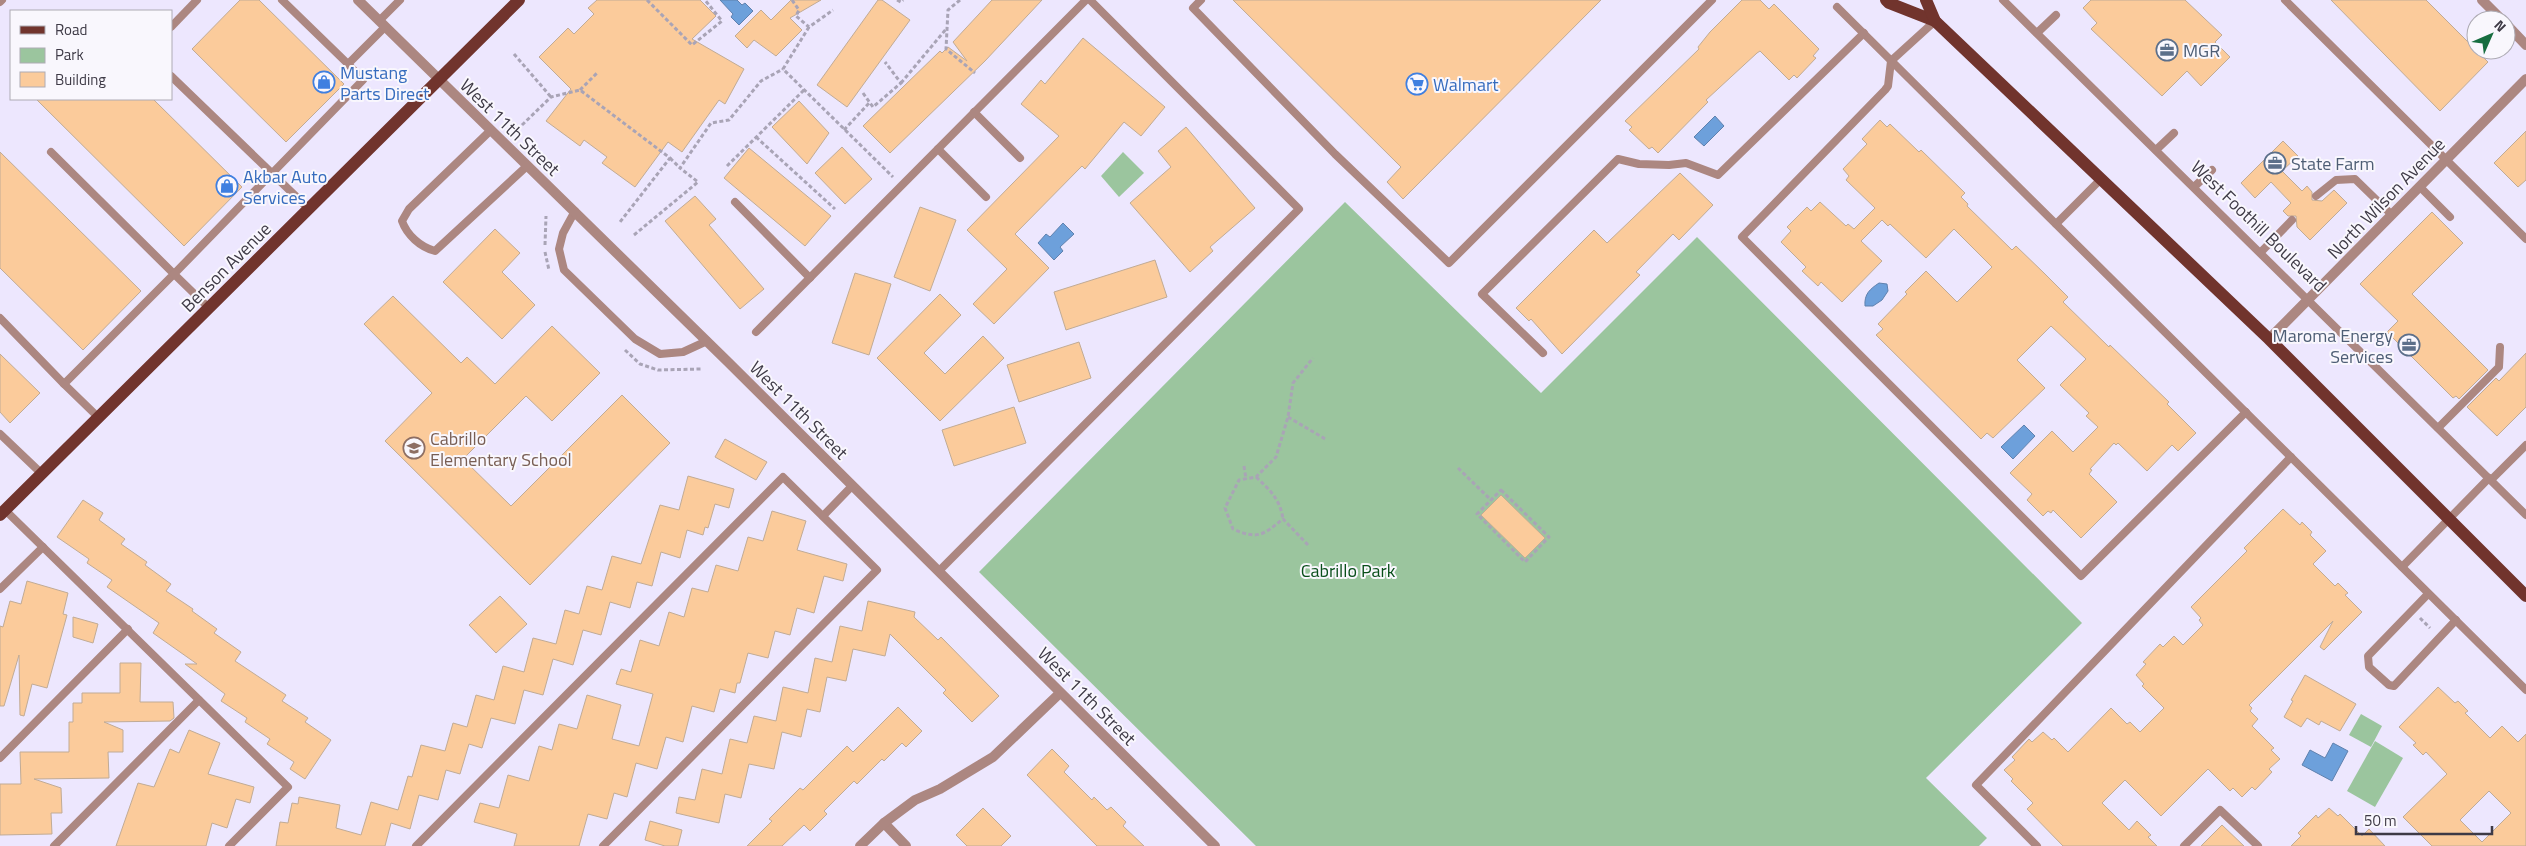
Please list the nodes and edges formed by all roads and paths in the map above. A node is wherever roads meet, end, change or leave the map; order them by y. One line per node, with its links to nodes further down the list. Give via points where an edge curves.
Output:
1 (197, 0): 27 (lane)
2 (282, 0): 37 (lane)
3 (358, 0): 26 (street, West 11th Street)
4 (400, 0): 26 (lane)
5 (519, 0): 43 (main road, Benson Avenue)
6 (647, 0): 7 (path, via 692,45 722,21)
7 (705, 0)
8 (792, 0): 28 (path, via 799,10 796,16)
9 (897, 0): 10 (path)
10 (903, 0)
11 (960, 0): 29 (path, via 948,10)
12 (1086, 0): 50 (lane)
13 (1090, 0): 121 (lane, via 1299,209)
14 (1201, 0): 15 (lane, via 1193,8 1336,154 1449,263)
15 (1712, 0)
16 (1886, 0): 25 (main road)
17 (1926, 0): 25 (main road)
18 (2004, 0): 31 (lane, West Foothill Boulevard)
19 (2285, 0): 61 (lane)
20 (2482, 0): 23 (street)
21 (1837, 7): 30 (lane)
22 (833, 10): 28 (path)
23 (2492, 10)
24 (2056, 15): 31 (lane)
25 (1935, 21): 35 (lane); 68 (main road)
26 (382, 24): 37 (lane); 43 (street, West 11th Street)
27 (172, 26)
28 (809, 27): 38 (path)
29 (947, 28): 40 (path, via 946,49); 44 (path)
30 (1864, 33): 35 (lane); 94 (lane, via 1718,175 1686,163 1639,164 1618,160 1482,294)
31 (2038, 33): 57 (lane, West Foothill Boulevard)
32 (2516, 34): 33 (street)
33 (2526, 45)
34 (514, 54): 48 (path)
35 (1891, 61): 81 (lane); 97 (lane, via 1885,90 1742,237 2081,576)
36 (885, 62): 44 (path)
37 (348, 64): 66 (lane, via 363,80)
38 (783, 69): 46 (path); 64 (path, via 762,81 729,120 710,123)
39 (598, 72): 45 (path)
40 (975, 73)
41 (172, 77): 66 (lane)
42 (2526, 79): 61 (street, North Wilson Avenue)
43 (438, 80): 52 (street, West 11th Street); 74 (main road, Benson Avenue)
44 (901, 83): 49 (path, via 873,107)
45 (580, 90): 48 (path); 59 (path)
46 (804, 90): 53 (path); 55 (path)
47 (863, 93): 49 (path)
48 (551, 97): 51 (path)
49 (870, 102): 53 (path)
50 (974, 112): 56 (lane); 60 (lane)
51 (522, 125)
52 (491, 130): 62 (street, West 11th Street); 62 (lane, via 409,209 402,221 406,230 424,248 435,251)
53 (844, 130): 67 (path)
54 (2174, 133): 57 (lane)
55 (756, 137): 63 (path); 75 (path)
56 (938, 150): 72 (lane); 86 (lane)
57 (2156, 150): 69 (lane, West Foothill Boulevard)
58 (51, 152): 85 (lane)
59 (670, 158): 64 (path); 80 (path)
60 (1020, 158)
61 (2446, 160): 70 (street, North Wilson Avenue); 83 (lane)
62 (527, 166): 76 (street, West 11th Street)
63 (727, 166)
64 (680, 168): 82 (path, via 698,182)
65 (2212, 170): 69 (lane)
66 (274, 173): 74 (lane); 85 (lane)
67 (893, 177)
68 (2101, 179): 81 (lane); 91 (main road)
69 (2194, 187): 84 (lane, West Foothill Boulevard)
70 (2420, 187): 77 (street, North Wilson Avenue); 78 (lane)
71 (2316, 196): 77 (lane, via 2336,180 2355,178)
72 (986, 197)
73 (735, 202): 86 (lane)
74 (309, 209): 88 (main road, Benson Avenue)
75 (835, 210)
76 (575, 212): 92 (street, West 11th Street); 92 (lane, via 563,233 559,249 564,270 578,284 635,339 660,354 683,352)
77 (2392, 215): 87 (street, North Wilson Avenue)
78 (2450, 217)
79 (2292, 220): 84 (lane)
80 (620, 222)
81 (2056, 224): 97 (lane)
82 (634, 235)
83 (2526, 239)
84 (2261, 252): 87 (lane, West Foothill Boulevard)
85 (174, 274): 88 (lane); 96 (lane)
86 (810, 278): 90 (lane)
87 (2309, 300): 91 (street, North Wilson Avenue); 100 (lane, West Foothill Boulevard)
88 (209, 308): 98 (main road, Benson Avenue)
89 (0, 318): 96 (lane)
90 (756, 332)
91 (2269, 339): 117 (main road)
92 (707, 341): 111 (street, West 11th Street)
93 (2500, 347): 100 (lane, via 2499,366)
94 (1543, 353)
95 (1313, 358): 99 (path, via 1293,383)
96 (64, 384): 98 (lane)
97 (2246, 412): 104 (lane)
98 (98, 417): 107 (main road, Benson Avenue)
99 (1288, 417): 102 (path); 108 (path, via 1276,457)
100 (2438, 428): 110 (lane, West Foothill Boulevard)
101 (0, 434): 107 (lane)
102 (1328, 440)
103 (2526, 445): 110 (lane)
104 (2291, 457): 120 (lane); 141 (lane, via 1976,784)
105 (1244, 466): 109 (path)
106 (1458, 468): 112 (path)
107 (42, 474): 113 (main road, Benson Avenue)
108 (1256, 477): 109 (path); 116 (path, via 1281,505)
109 (1246, 479): 116 (path, via 1239,480 1225,508 1233,529 1259,536)
110 (2490, 479): 114 (lane, West Foothill Boulevard); 117 (lane)
111 (852, 486): 115 (lane); 121 (street, West 11th Street)
112 (1491, 500): 112 (path, via 1501,490 1549,537 1525,562 1478,514)
113 (3, 513): 119 (lane)
114 (2525, 513)
115 (823, 516): 136 (lane, via 783,477); 137 (lane, via 877,570)
116 (1283, 519): 118 (path)
117 (2449, 519): 120 (lane); 124 (main road)
118 (1308, 545)
119 (43, 547): 122 (lane); 128 (lane)
120 (2402, 567): 123 (lane)
121 (939, 572): 130 (street, West 11th Street)
122 (0, 589)
123 (2428, 594): 126 (lane); 126 (lane, via 2368,656 2369,667 2389,686 2394,686)
124 (2526, 596)
125 (2420, 618): 127 (path)
126 (2456, 620): 129 (lane)
127 (2430, 628)
128 (128, 629): 131 (lane); 132 (lane)
129 (2526, 690)
130 (1060, 693): 133 (street, via 993,757 915,800); 140 (street, West 11th Street)
131 (199, 700): 134 (lane); 135 (lane, via 288,787)
132 (0, 758)
133 (884, 823): 138 (street); 139 (street)
134 (54, 846)
135 (229, 846)
136 (416, 846)
137 (603, 846)
138 (860, 846)
139 (906, 846)
140 (1215, 846)
141 (2036, 846)
142 (2184, 846): 143 (lane, via 2220,810)
143 (2258, 846)

